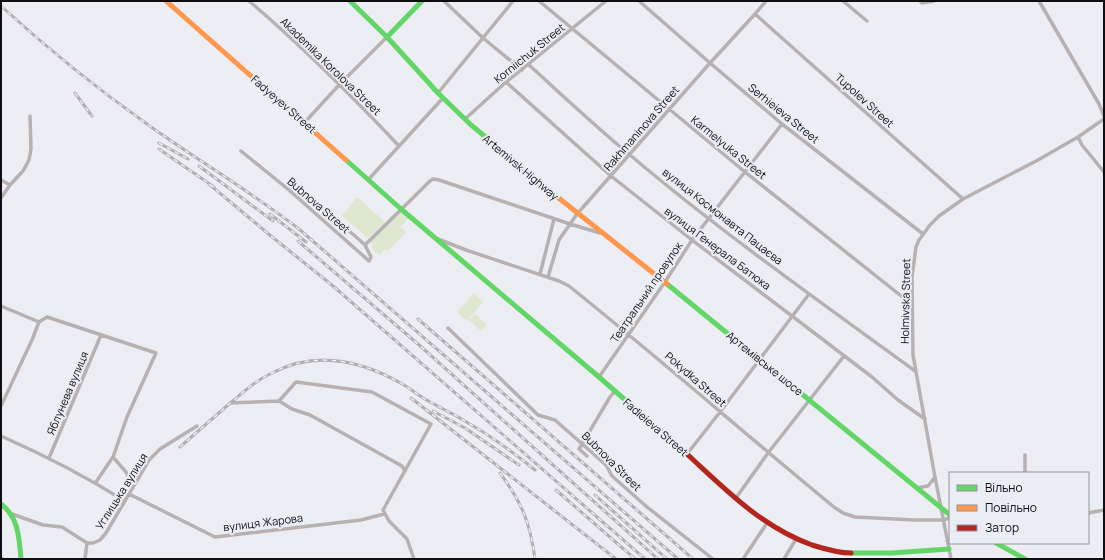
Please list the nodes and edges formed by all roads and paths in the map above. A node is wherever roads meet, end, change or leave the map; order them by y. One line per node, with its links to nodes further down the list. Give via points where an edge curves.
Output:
1 (166, 1): 31 (street, Fadyeyev Street)
2 (249, 1): 24 (street, Akademika Korolova Street)
3 (350, 1): 18 (street)
4 (422, 1): 18 (street)
5 (444, 1): 19 (street)
6 (513, 1): 19 (street)
7 (539, 1): 17 (street, Karmelyuka Street)
8 (606, 1): 17 (street, Korniichuk Street)
9 (639, 1): 20 (street, Serhieieva Street)
10 (766, 1): 15 (street, Rakhmaninova Street)
11 (843, 1): 16 (street)
12 (920, 1): 13 (street)
13 (934, 1)
14 (1039, 1): 29 (street, via 1099,104)
15 (755, 14): 20 (street, Rakhmaninova Street); 44 (street, Tupolev Street)
16 (867, 21)
17 (573, 29): 21 (street, Korniichuk Street); 27 (street, Karmelyuka Street)
18 (387, 37): 24 (street); 25 (street)
19 (483, 38): 22 (street); 25 (street)
20 (710, 63): 27 (street, Rakhmaninova Street); 32 (street, Serhieieva Street)
21 (528, 64): 22 (street, Korniichuk Street); 36 (street, вулиця Космонавта Пацаєва)
22 (522, 70): 23 (street, Korniichuk Street)
23 (506, 82): 30 (street, Korniichuk Street); 39 (street, вулиця Генерала Батюка)
24 (340, 84): 31 (street); 34 (street, Akademika Korolova Street)
25 (438, 93): 26 (street)
26 (443, 98): 30 (street); 34 (street)
27 (669, 110): 36 (street, Rakhmaninova Street); 37 (street, Karmelyuka Street)
28 (30, 116): 42 (street, via 31,155 23,171)
29 (1104, 118): 33 (street, Holmivska Street)
30 (465, 119): 46 (street, Artemivsk Highway)
31 (305, 122): 41 (street, Fadyeyev Street)
32 (782, 124): 37 (street, Театральний провулок); 52 (street, Serhieieva Street)
33 (1078, 137): 38 (street); 44 (street, Holmivska Street)
34 (399, 146): 41 (street)
35 (241, 151): 55 (street, Bubnova Street, via 369,261 371,257)
36 (630, 155): 39 (street, Rakhmaninova Street); 47 (street, вулиця Космонавта Пацаєва)
37 (745, 172): 47 (street, Театральний провулок); 60 (street, Karmelyuka Street)
38 (1104, 172)
39 (611, 176): 46 (street, Rakhmaninova Street); 54 (street, вулиця Генерала Батюка)
40 (1, 180): 42 (street)
41 (368, 180): 45 (street, Fadyeyev Street)
42 (10, 185): 43 (street)
43 (1, 198)
44 (963, 199): 52 (street, Holmivska Street, via 939,216)
45 (401, 209): 49 (street, via 433,179); 53 (street, Fadieieva Street); 55 (street)
46 (577, 214): 50 (street, Rakhmaninova Street); 51 (street, Артемівське шосе)
47 (709, 218): 54 (street, Театральний провулок); 59 (street, вулиця Космонавта Пацаєва)
48 (336, 219): 55 (street, Bubnova Street)
49 (554, 219): 50 (street); 56 (street)
50 (570, 224): 51 (street); 57 (street, Rakhmaninova Street, via 559,240)
51 (602, 233): 58 (street, Артемівське шосе)
52 (923, 234): 60 (street, Holmivska Street, via 916,248 914,260)
53 (434, 237): 56 (street, Pokydka Street); 70 (street, Fadieieva Street)
54 (692, 240): 58 (street, Театральний провулок); 62 (street, вулиця Генерала Батюка)
55 (365, 245)
56 (540, 274): 57 (street, Pokydka Street)
57 (548, 277): 65 (street, Pokydka Street, via 569,286)
58 (665, 282): 65 (street, Театральний провулок); 68 (street, Артемівське шосе)
59 (809, 294): 62 (street); 69 (street, вулиця Космонавта Пацаєва)
60 (912, 303): 69 (street, Holmivska Street, via 912,349)
61 (1, 306): 63 (street)
62 (792, 316): 67 (street, вулиця Генерала Батюка); 68 (street)
63 (39, 322): 66 (street, via 47,317); 75 (street)
64 (448, 328): 80 (street, Bubnova Street, via 538,415 555,420)
65 (628, 334): 70 (street, Театральний провулок); 76 (street, Pokydka Street)
66 (101, 335): 85 (street, via 156,353 127,417); 86 (street, Яблунева вулиця)
67 (844, 356): 72 (street); 77 (street, вулиця Генерала Батюка)
68 (760, 359): 72 (street, Артемівське шосе); 76 (street)
69 (915, 371): 77 (street, Holmivska Street)
70 (599, 376): 71 (street, Fadieieva Street)
71 (615, 391): 80 (street); 82 (street, Fadieieva Street)
72 (810, 400): 81 (street); 92 (street, Артемівське шосе)
73 (279, 401): 74 (street); 87 (street, via 310,415 402,466); 87 (street, via 296,382 372,392 431,424)
74 (230, 403)
75 (1, 406)
76 (720, 412): 81 (street, Pokydka Street); 82 (street)
77 (925, 419): 89 (street, Holmivska Street)
78 (197, 426): 91 (street, Углицька вулиця, via 160,449 149,460)
79 (1, 436): 86 (street)
80 (583, 444): 84 (street, via 579,449); 113 (street, Bubnova Street, via 606,465 612,476 647,507)
81 (768, 453): 94 (street); 104 (street, Pokydka Street, via 843,513 855,517)
82 (686, 454): 94 (street, Fadieieva Street)
83 (1025, 455): 88 (street)
84 (587, 456)
85 (113, 457): 90 (street); 91 (street, via 126,472)
86 (49, 458): 90 (street)
87 (405, 471): 99 (street)
88 (1025, 472)
89 (935, 477): 92 (street, via 928,486); 97 (street, Holmivska Street)
90 (96, 482): 95 (street)
91 (133, 488): 93 (street, Углицька вулиця)
92 (916, 488): 97 (street, Артемівське шосе)
93 (129, 494): 95 (street, Углицька вулиця); 99 (street, вулиця Жарова, via 215,537 361,520)
94 (736, 498): 105 (street, Fadieieva Street)
95 (125, 501): 107 (street, Углицька вулиця, via 100,540)
96 (1, 504): 101 (street)
97 (940, 508): 102 (street, Артемівське шосе); 104 (street, Holmivska Street)
98 (1104, 510): 100 (street)
99 (383, 512): 112 (street, via 407,539)
100 (1089, 513)
101 (12, 514): 107 (street, via 42,525 62,527); 110 (street)
102 (949, 514)
103 (949, 518): 104 (street, Pokydka Street)
104 (943, 520): 109 (street, Holmivska Street)
105 (766, 523): 106 (street, Fadieieva Street); 114 (street)
106 (796, 539): 109 (street, Fadieieva Street, via 842,553); 115 (street)
107 (87, 543): 111 (street)
108 (998, 544): 117 (street)
109 (949, 550): 116 (street, Holmivska Street)
110 (21, 559)
111 (85, 559)
112 (414, 559)
113 (713, 559)
114 (743, 559)
115 (784, 559)
116 (951, 559)
117 (1025, 559)

